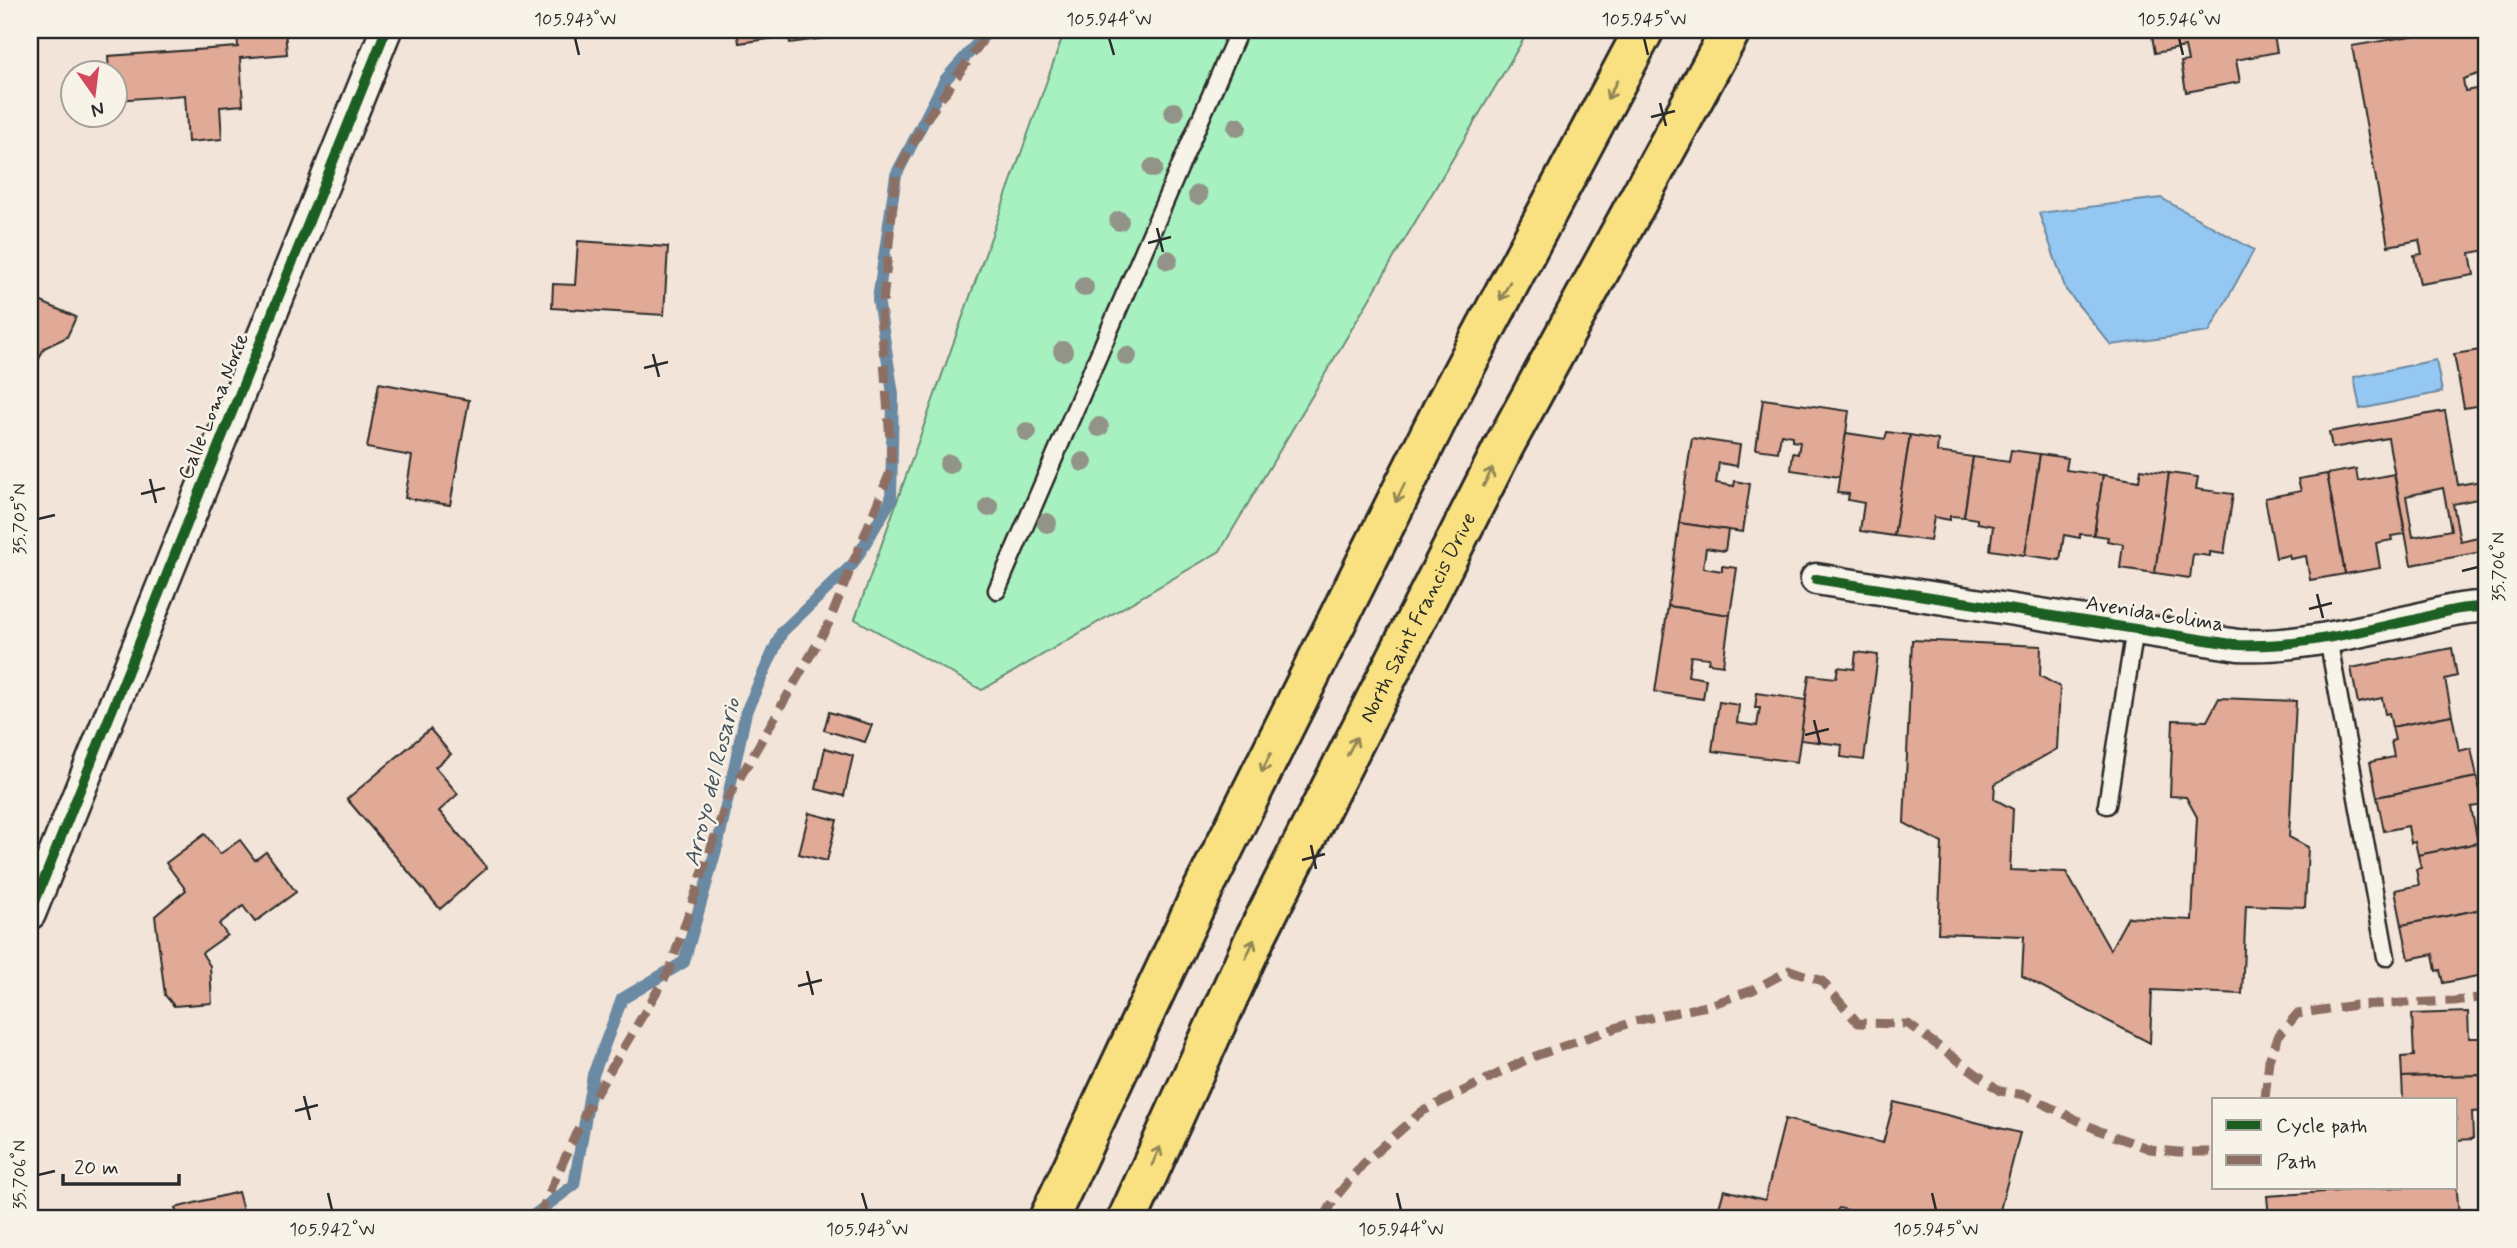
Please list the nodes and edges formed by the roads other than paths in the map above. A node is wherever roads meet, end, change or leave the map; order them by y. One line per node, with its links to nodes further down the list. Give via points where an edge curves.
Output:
1 (386, 30): 11 (street, Calle Loma Norte)
2 (1240, 30): 6 (lane)
3 (1644, 30): 13 (highway, one-way to 13, via 1441,412 1195,906)
4 (1731, 30): 14 (highway, North Saint Francis Drive, one-way to 4, via 1256,936 1504,446)
5 (1816, 579): 8 (street, Avenida Colima)
6 (997, 590)
7 (2487, 607): 9 (street, Avenida Colima)
8 (2135, 629): 9 (street, Avenida Colima, via 2238,645); 10 (lane)
9 (2328, 638): 12 (lane)
10 (2107, 805)
11 (30, 914)
12 (2386, 957)
13 (1049, 1218)
14 (1128, 1218)

